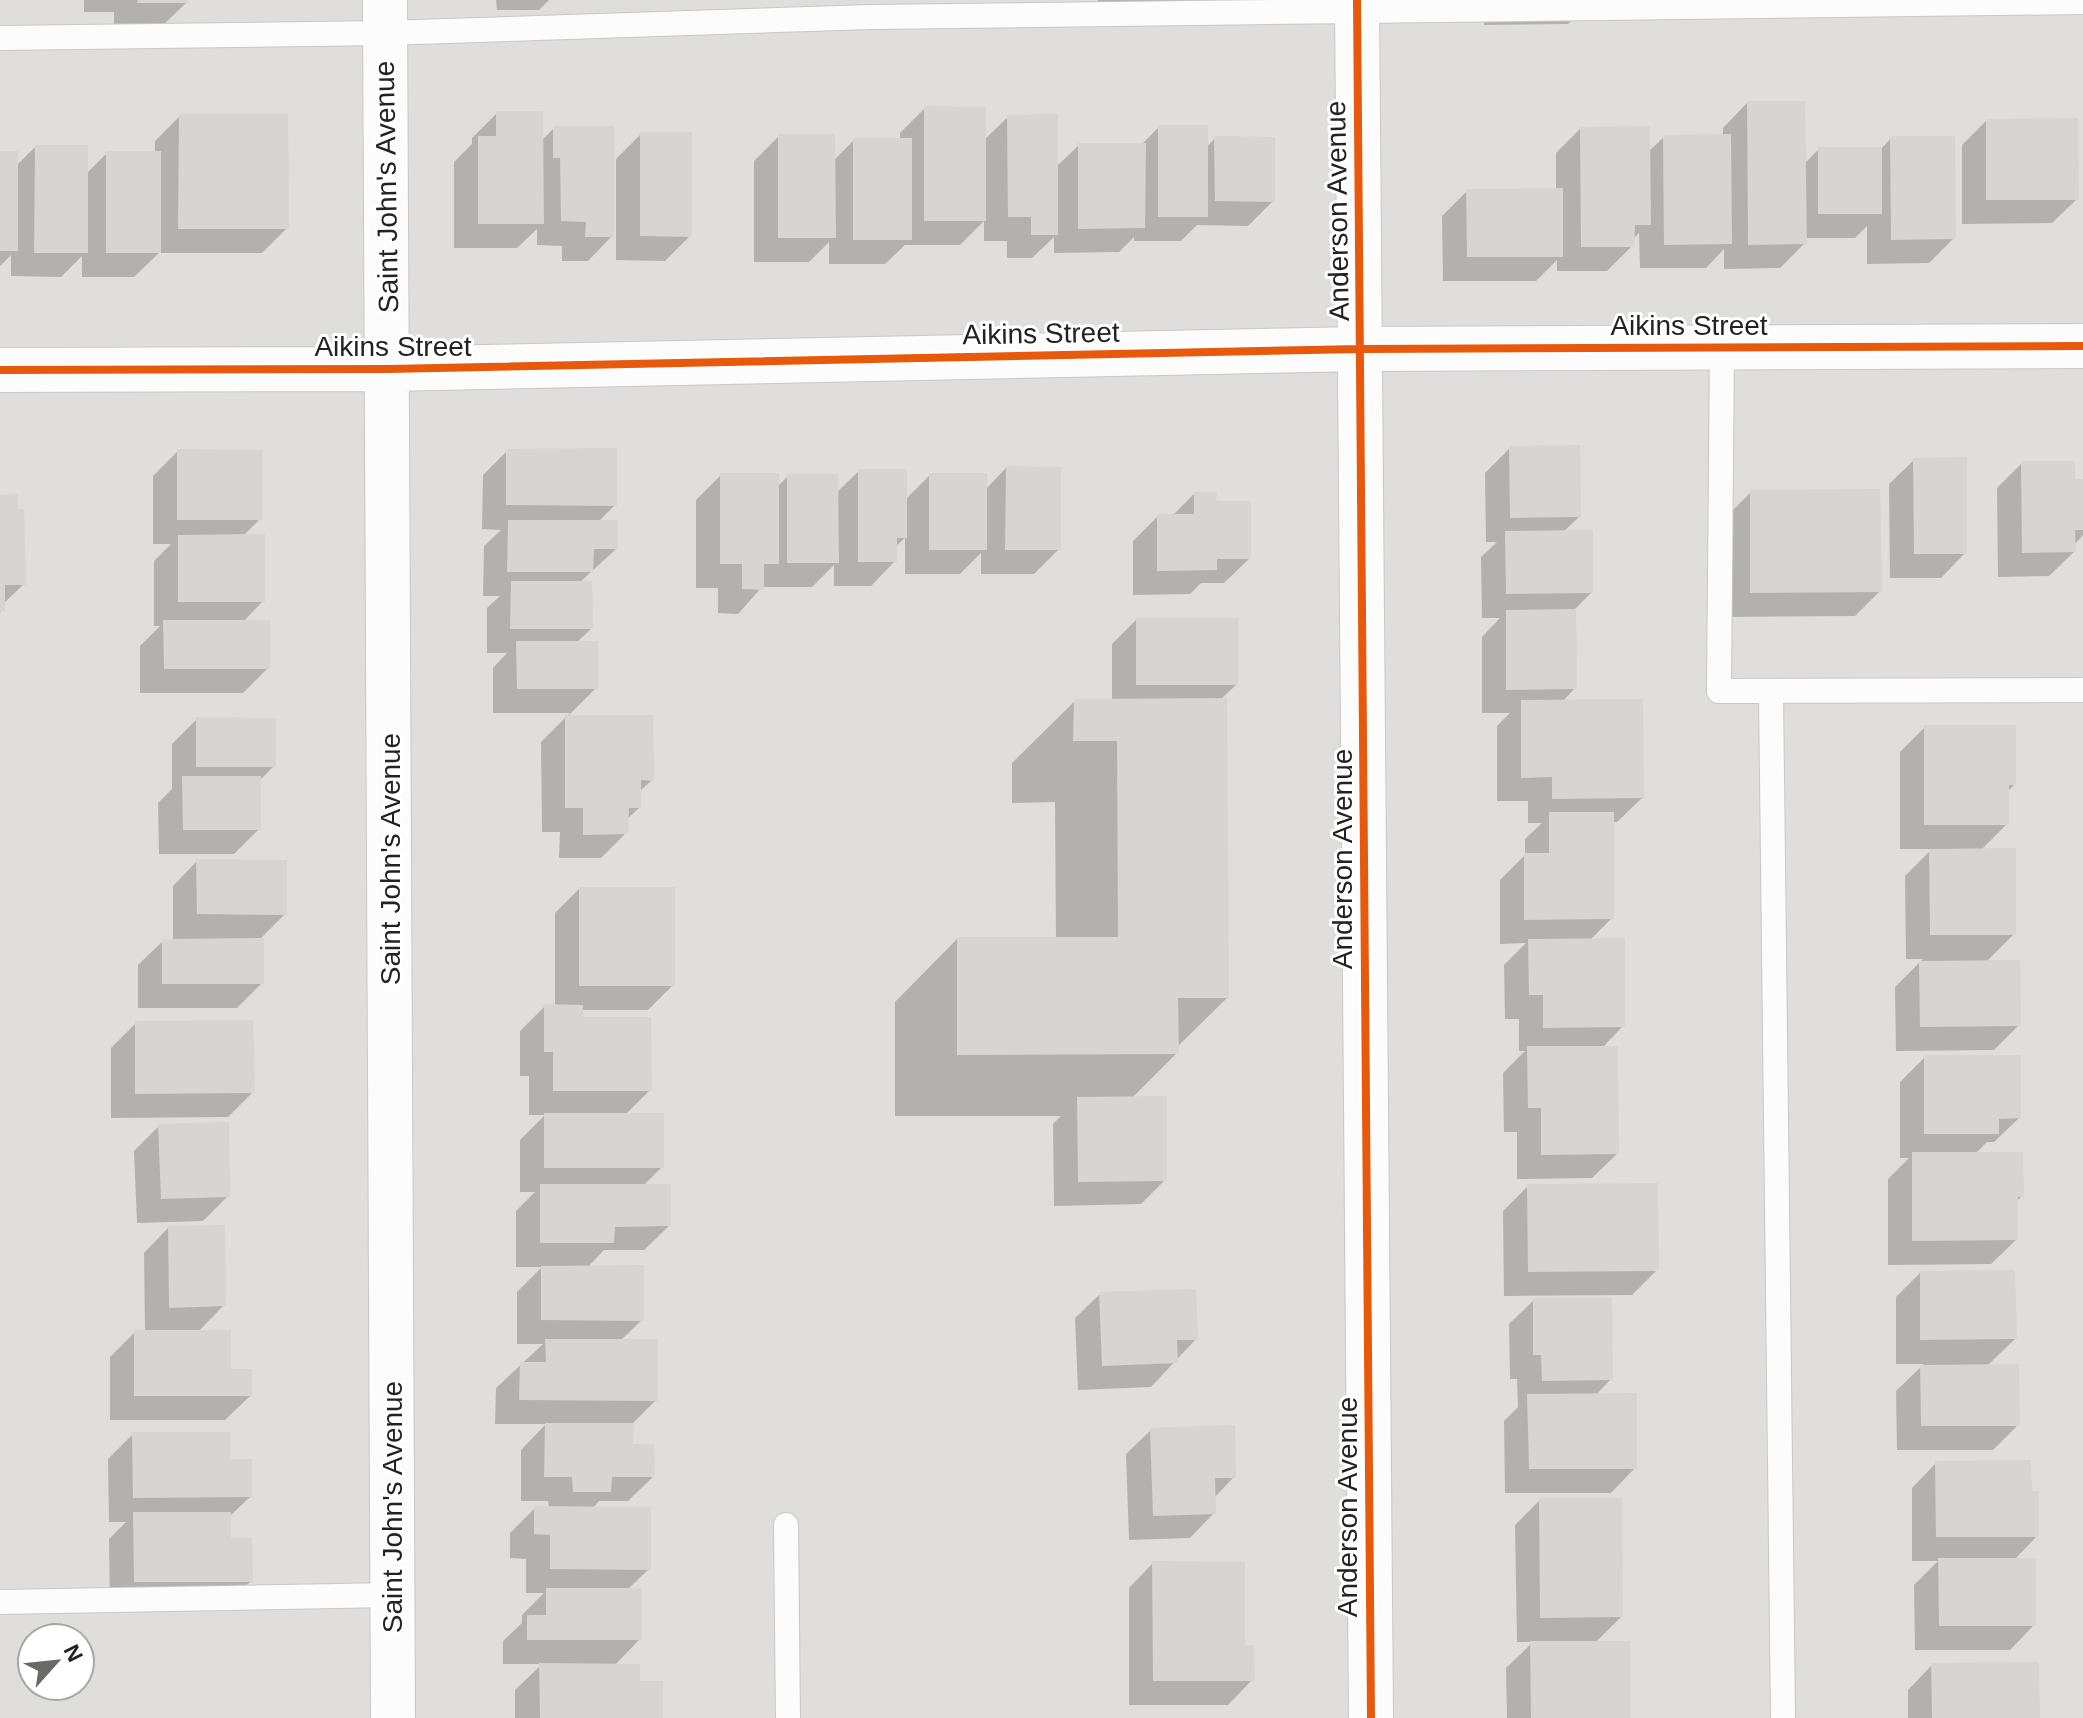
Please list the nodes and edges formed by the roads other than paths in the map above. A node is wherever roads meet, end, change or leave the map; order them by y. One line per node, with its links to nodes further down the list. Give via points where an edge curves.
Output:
1 (2083, 2): 2 (lane)
2 (1758, 3): 3 (lane)
3 (1357, 6): 4 (lane); 9 (street, Anderson Avenue)
4 (871, 8): 5 (lane)
5 (385, 17): 6 (lane); 10 (street, Saint John's Avenue)
6 (0, 38)
7 (2083, 346): 8 (street, Aikins Street)
8 (1722, 347): 9 (street, Aikins Street); 13 (lane, via 1719,691)
9 (1361, 349): 10 (street, Aikins Street); 19 (street, Anderson Avenue)
10 (388, 369): 11 (street, Aikins Street); 15 (street, Saint John's Avenue)
11 (0, 370)
12 (2083, 690): 13 (lane)
13 (1771, 691): 20 (lane)
14 (786, 1525): 18 (lane)
15 (392, 1595): 16 (lane); 17 (street, Saint John's Avenue)
16 (0, 1602)
17 (393, 1718)
18 (788, 1718)
19 (1371, 1718)
20 (1783, 1718)

